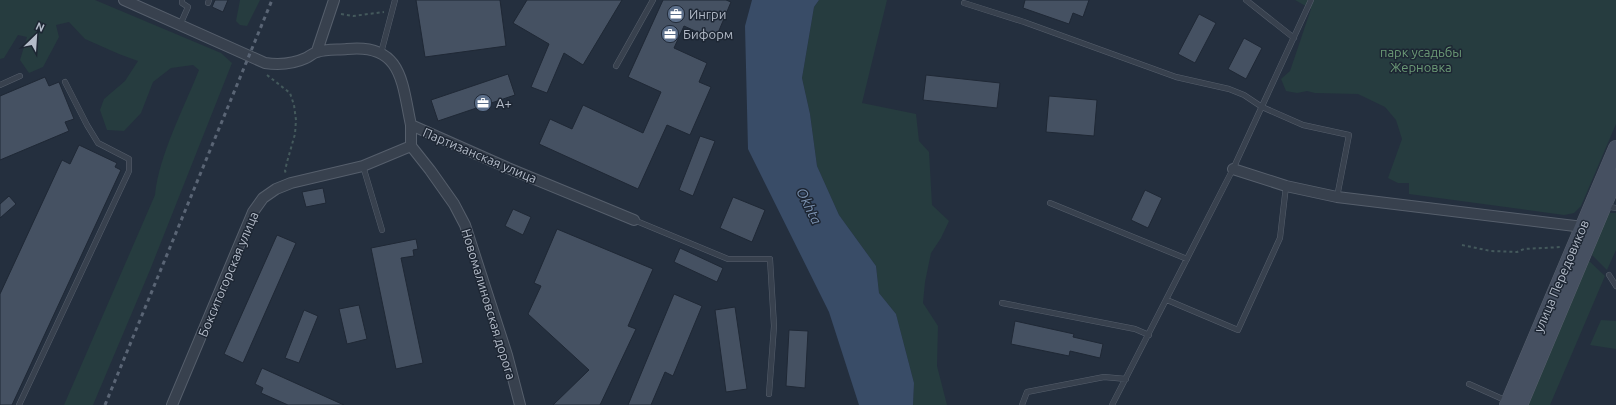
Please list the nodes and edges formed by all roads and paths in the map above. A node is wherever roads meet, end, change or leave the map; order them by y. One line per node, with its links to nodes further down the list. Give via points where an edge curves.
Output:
1 (126, 0): 11 (street)
2 (182, 0): 11 (lane, via 188,7)
3 (334, 0): 13 (street)
4 (395, 0): 9 (lane)
5 (653, 0): 15 (lane)
6 (1246, 0): 12 (lane)
7 (1312, 0): 12 (lane)
8 (964, 3): 20 (lane, via 1176,77 1228,89 1244,95)
9 (393, 10): 10 (path, via 353,16); 14 (lane)
10 (339, 14)
11 (180, 25): 13 (street, via 265,63 291,63)
12 (1294, 38): 20 (lane)
13 (317, 52): 14 (street, via 360,47)
14 (381, 52): 21 (street, Партизанская улица, via 394,64 399,75)
15 (616, 66)
16 (264, 73): 27 (path, via 290,93 294,105 295,134 285,171)
17 (20, 76): 19 (lane)
18 (65, 82): 47 (lane, via 98,143 129,159 129,171)
19 (0, 85)
20 (1262, 107): 25 (lane); 29 (lane, via 1302,125 1349,135)
21 (412, 126): 22 (street); 32 (street, Партизанская улица)
22 (411, 146): 24 (street, Бокситогорская улица); 49 (street, Новомалиновская дорога, via 450,198 465,224 507,355)
23 (1616, 148): 31 (main road, улица Передовиков)
24 (363, 166): 27 (street, Бокситогорская улица); 34 (lane)
25 (1233, 169): 28 (street); 37 (lane)
26 (1616, 177): 31 (main road, улица Передовиков)
27 (290, 183): 48 (street, Бокситогорская улица, via 263,198 253,212)
28 (1286, 186): 29 (street); 40 (lane, via 1280,238 1238,330)
29 (1337, 197): 33 (street)
30 (1050, 203): 37 (lane)
31 (1604, 205): 33 (main road, улица Передовиков)
32 (634, 220): 45 (lane, via 728,259 770,259 774,326)
33 (1588, 229): 46 (main road, улица Передовиков)
34 (382, 230)
35 (1462, 245): 36 (path, via 1491,251 1517,252 1524,249)
36 (1566, 246)
37 (1187, 259): 40 (lane)
38 (1609, 276): 39 (lane)
39 (1616, 286)
40 (1167, 300): 42 (lane)
41 (1002, 303): 42 (lane, via 1135,329)
42 (1149, 335): 43 (lane)
43 (1126, 379): 50 (lane, via 1104,377 1026,392); 51 (lane)
44 (1469, 384): 46 (lane)
45 (769, 394)
46 (1513, 404)
47 (19, 405)
48 (172, 405)
49 (520, 405)
50 (1022, 405)
51 (1112, 405)

